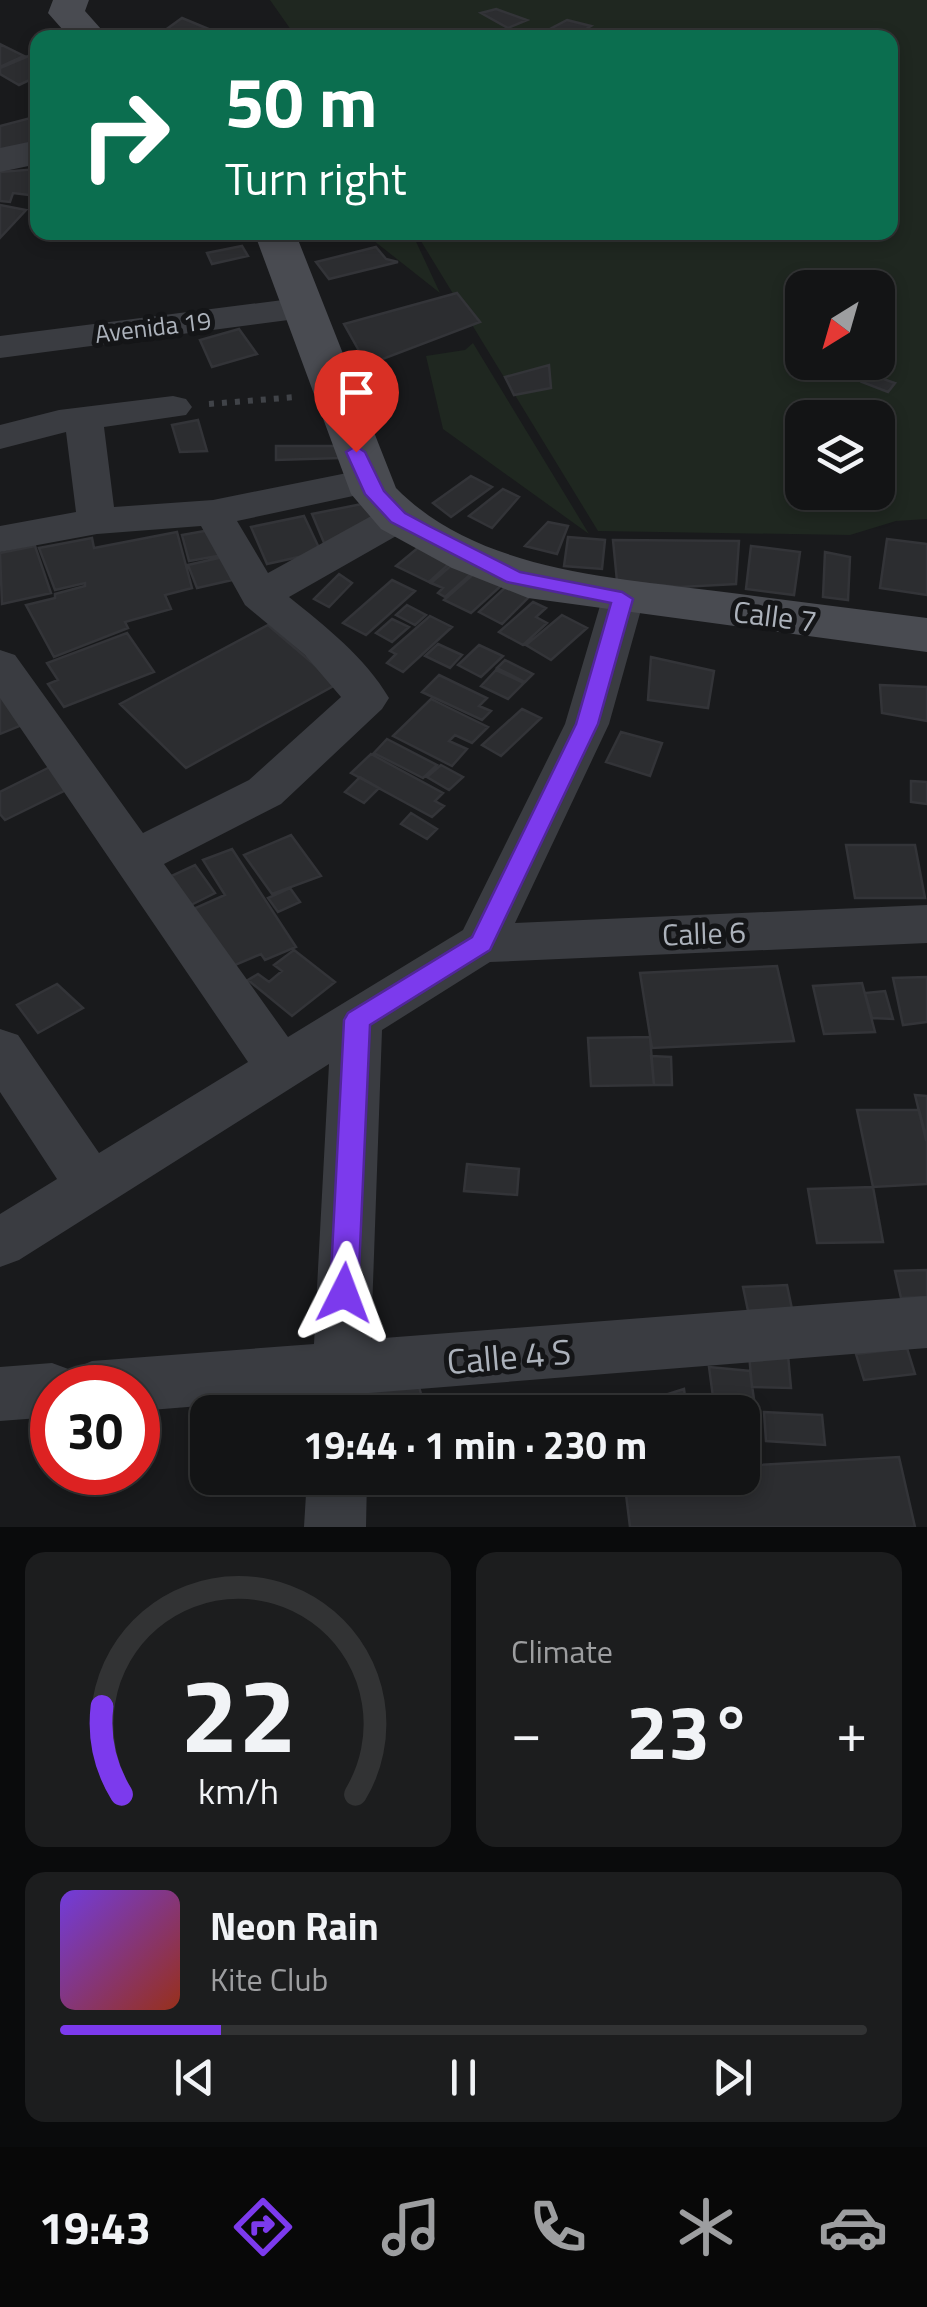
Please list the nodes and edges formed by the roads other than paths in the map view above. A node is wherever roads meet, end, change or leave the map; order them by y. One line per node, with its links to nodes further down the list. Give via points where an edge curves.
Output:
1 (71, 0): 2 (main road, via 66,13)
2 (84, 30)
3 (30, 154): 4 (street)
4 (0, 160)
5 (277, 240): 6 (main road)
6 (306, 308): 7 (street, Avenida 19); 11 (main road)
7 (0, 347)
8 (173, 407): 9 (street)
9 (85, 417): 10 (street); 14 (street)
10 (0, 437)
11 (367, 481): 12 (street); 13 (main road)
12 (213, 513): 14 (street); 16 (street)
13 (398, 518): 16 (street); 17 (main road, Calle 7, via 514,577)
14 (97, 522): 15 (street)
15 (0, 538)
16 (260, 595): 20 (street, via 320,645 367,698 265,792)
17 (622, 599): 18 (main road, Calle 7); 22 (street, via 587,724)
18 (927, 635)
19 (0, 665): 20 (street)
20 (133, 859): 25 (street)
21 (927, 924): 22 (street, Calle 6)
22 (481, 944): 23 (street)
23 (357, 1020): 25 (street); 31 (street)
24 (0, 1050): 26 (street)
25 (281, 1068): 26 (street)
26 (92, 1186): 27 (street)
27 (0, 1243)
28 (927, 1322): 31 (street, Calle 4 S)
29 (160, 1389): 31 (street, Calle 4 S)
30 (30, 1392): 32 (street)
31 (339, 1392)
32 (0, 1394)
33 (336, 1495): 34 (street)
34 (335, 1527)

